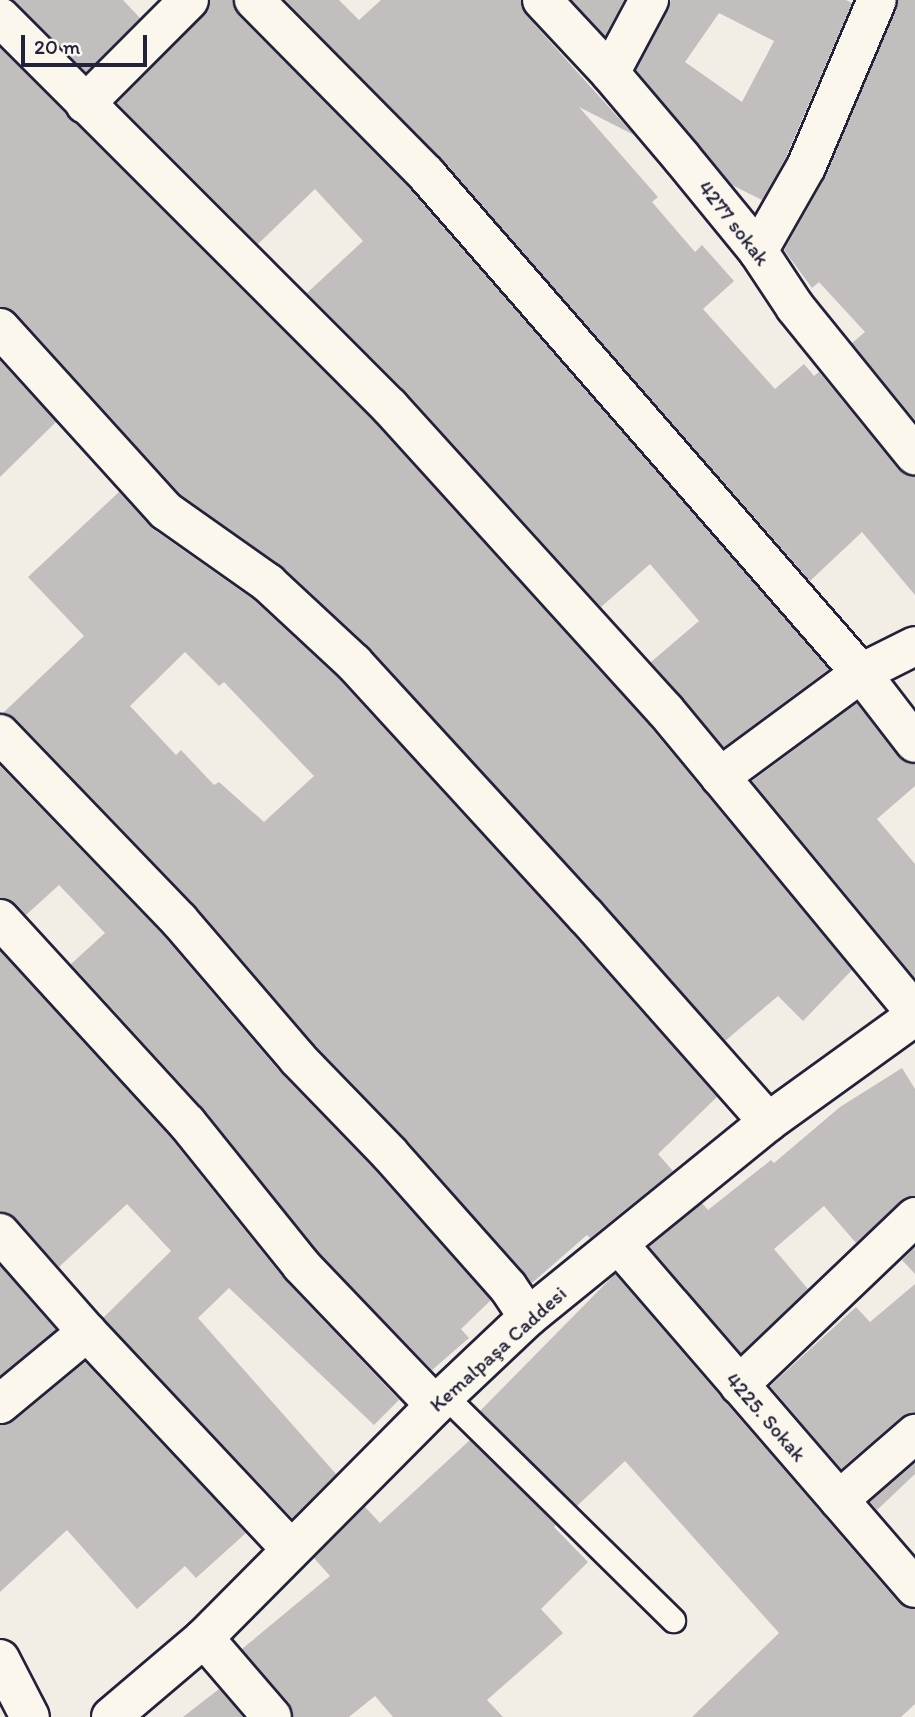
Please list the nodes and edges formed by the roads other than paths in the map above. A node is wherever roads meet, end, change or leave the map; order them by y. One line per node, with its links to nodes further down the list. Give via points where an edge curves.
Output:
1 (189, 0): 8 (street)
2 (254, 0): 13 (street, via 426,174)
3 (542, 0): 7 (street, 4277 sokak)
4 (649, 0): 7 (street)
5 (877, 0): 9 (street, via 806,167)
6 (0, 17): 8 (street)
7 (610, 73): 9 (street, 4277 sokak)
8 (85, 104): 16 (street, via 390,407 665,710)
9 (758, 251): 11 (street, 4277 sokak, via 795,307)
10 (0, 328): 19 (street, via 166,511 268,583 354,663 522,844)
11 (915, 455)
12 (915, 646): 13 (street)
13 (862, 673): 15 (street); 16 (street)
14 (0, 734): 23 (street, via 179,920 298,1059 508,1287)
15 (915, 743)
16 (720, 777): 18 (street)
17 (0, 919): 26 (street, via 187,1123 301,1265)
18 (915, 1014): 19 (street, Kemalpaşa Caddesi)
19 (768, 1122): 22 (street, Kemalpaşa Caddesi)
20 (915, 1217): 25 (street)
21 (0, 1233): 24 (street)
22 (619, 1245): 23 (street, Kemalpaşa Caddesi); 25 (street, 4225. Sokak)
23 (528, 1317): 26 (street, Kemalpaşa Caddesi)
24 (87, 1332): 27 (street); 30 (street)
25 (739, 1385): 29 (street, 4225. Sokak)
26 (440, 1400): 30 (street, Kemalpaşa Caddesi); 32 (lane)
27 (0, 1404)
28 (915, 1434): 29 (street)
29 (839, 1500): 31 (street, 4225. Sokak)
30 (291, 1549): 33 (street, Kemalpaşa Caddesi)
31 (915, 1588)
32 (673, 1619)
33 (204, 1637): 36 (street, Kemalpaşa Caddesi); 37 (street)
34 (0, 1659): 35 (street)
35 (30, 1717)
36 (111, 1717)
37 (272, 1717)

